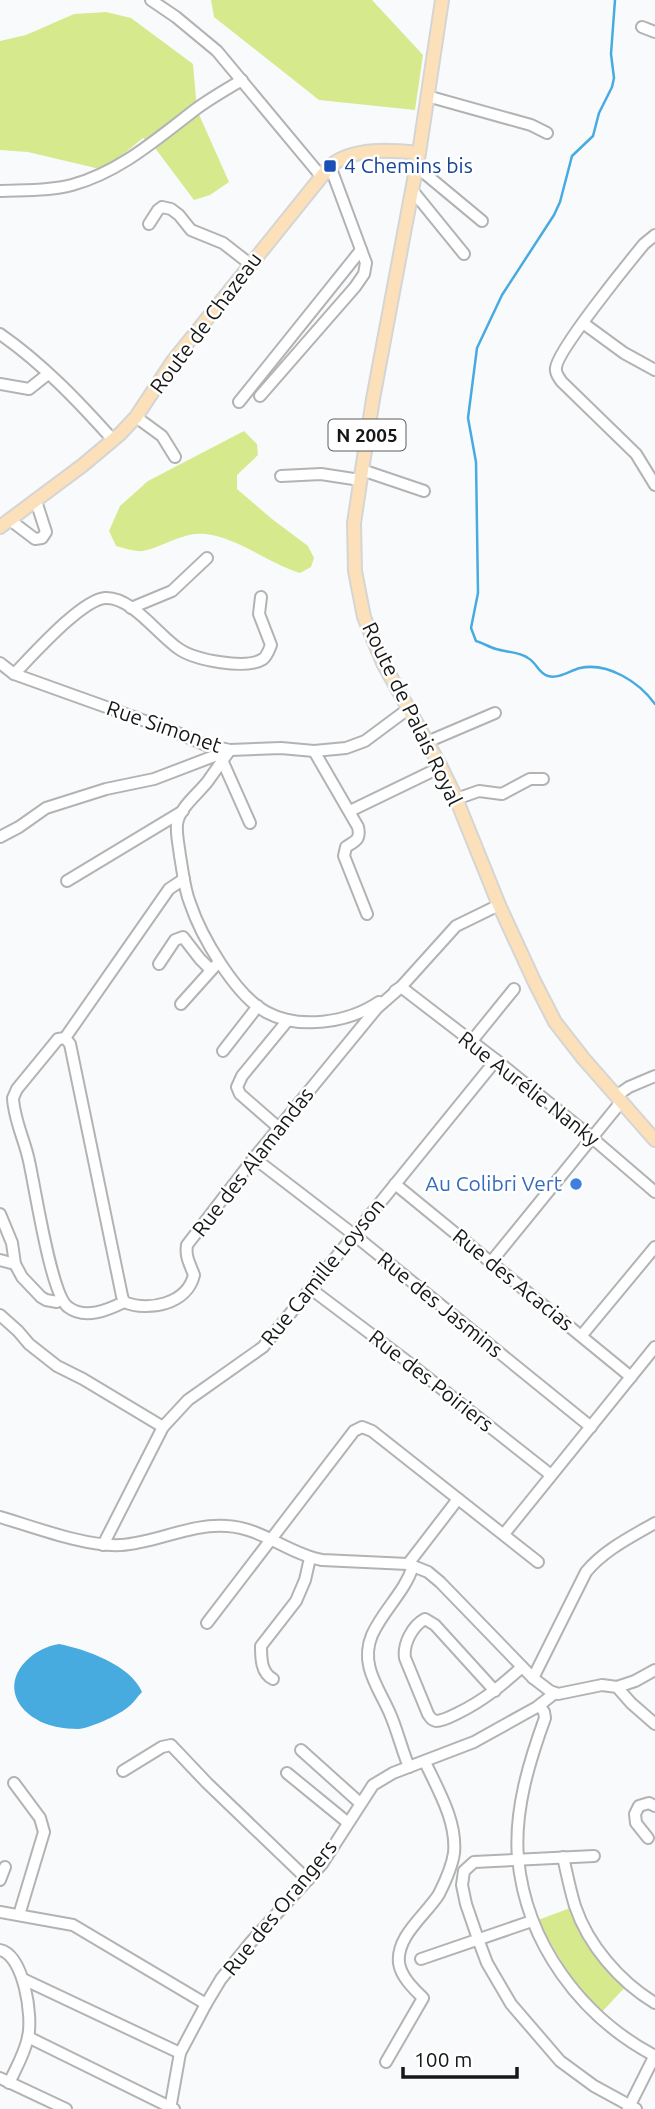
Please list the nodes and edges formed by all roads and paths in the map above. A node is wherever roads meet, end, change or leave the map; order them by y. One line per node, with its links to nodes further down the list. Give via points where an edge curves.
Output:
1 (151, 0): 4 (street)
2 (172, 0): 4 (street)
3 (442, 0): 8 (main road, N 2005)
4 (176, 17): 7 (street, via 217,51)
5 (642, 27): 6 (street)
6 (655, 32)
7 (242, 80): 11 (street, via 281,130); 13 (street, via 103,173 60,188)
8 (428, 96): 9 (street); 10 (main road, N 2005)
9 (547, 133)
10 (418, 160): 11 (main road, Route de Chazeau, via 354,153); 12 (main road, Route de Palais Royal / N 2005); 14 (street)
11 (326, 171): 17 (street); 19 (main road, Route de Chazeau)
12 (412, 190): 18 (street); 30 (main road, Route de Palais Royal / N 2005)
13 (1, 191)
14 (482, 221)
15 (149, 224): 19 (street, via 162,207 171,209 191,230 223,243)
16 (655, 235): 20 (street)
17 (361, 250): 25 (street, via 364,274); 26 (street)
18 (464, 254)
19 (250, 264): 27 (main road, Route de Chazeau, via 173,361)
20 (583, 323): 22 (street); 32 (street, via 557,362 557,376 636,454)
21 (0, 334): 23 (street)
22 (655, 370)
23 (48, 374): 24 (street, via 29,389); 28 (street)
24 (0, 384)
25 (260, 396)
26 (239, 402)
27 (136, 417): 28 (main road, Route de Chazeau); 29 (street, via 162,436)
28 (113, 440): 34 (main road, Route de Chazeau)
29 (174, 457)
30 (361, 475): 31 (street); 33 (street); 41 (main road, Route de Palais Royal / N 2005, via 354,523 355,571 364,617)
31 (281, 477)
32 (655, 485)
33 (424, 491)
34 (36, 501): 35 (main road, Route de Chazeau); 35 (street, via 46,531 42,538)
35 (5, 523)
36 (207, 558): 38 (street, via 172,591)
37 (261, 597): 38 (street, via 259,614 271,645 263,659 251,663 234,664 179,649)
38 (131, 608): 40 (street, via 119,600 97,600 60,628)
39 (0, 663): 40 (street, Rue Simonet)
40 (14, 674): 44 (street, Rue Simonet)
41 (408, 709): 43 (main road, Route de Palais Royal / N 2005); 45 (street, Rue Simonet, via 365,741)
42 (495, 713): 43 (street)
43 (427, 742): 47 (main road, Route de Palais Royal / N 2005)
44 (230, 750): 45 (street, Rue Simonet); 46 (street); 53 (street, via 154,779 46,808)
45 (314, 751): 51 (street)
46 (222, 760): 50 (street); 52 (street)
47 (441, 767): 49 (main road, Route de Palais Royal / N 2005); 51 (street)
48 (543, 779): 49 (street, via 530,779 502,794 480,791)
49 (456, 799): 56 (main road, Route de Palais Royal / N 2005)
50 (183, 811): 54 (street, via 177,834); 55 (street)
51 (350, 811): 57 (street, via 359,833 344,856)
52 (250, 823)
53 (0, 837)
54 (184, 879): 58 (street, via 190,905); 66 (street, via 169,889)
55 (67, 881)
56 (499, 905): 61 (street, Rue des Alamandas, via 456,926); 71 (main road, Route de Palais Royal / N 2005, via 555,1022)
57 (368, 915)
58 (220, 961): 60 (street); 64 (street)
59 (159, 964): 60 (street, via 175,940 183,937)
60 (211, 970): 63 (street)
61 (401, 987): 65 (street, via 355,1013 324,1021); 67 (street, Rue Aurélie Nanky); 72 (street, Rue des Alamandas, via 372,1015)
62 (514, 989): 67 (street)
63 (181, 1004)
64 (258, 1006): 65 (street); 68 (street)
65 (288, 1020): 72 (street, via 237,1087)
66 (67, 1041): 85 (street, via 58,1039 8,1097 29,1159); 86 (street)
67 (471, 1042): 69 (street, Rue Aurélie Nanky)
68 (223, 1051)
69 (496, 1060): 73 (street, Rue Aurélie Nanky); 76 (street, Rue Camille Loyson)
70 (655, 1076): 71 (street, via 629,1087)
71 (618, 1099): 73 (street); 74 (main road, Route de Palais Royal / N 2005)
72 (279, 1128): 75 (street, Rue des Alamandas)
73 (591, 1137): 77 (street, Rue Aurélie Nanky); 82 (street)
74 (655, 1140)
75 (254, 1158): 79 (street, Rue des Jasmins); 86 (street, Rue des Alamandas, via 187,1245 194,1275 187,1290 154,1306)
76 (395, 1184): 79 (street, Rue Camille Loyson); 82 (street, Rue des Acacias)
77 (655, 1192)
78 (0, 1214): 83 (street)
79 (353, 1234): 84 (street, Rue Camille Loyson); 92 (street, Rue des Jasmins)
80 (655, 1247): 88 (street)
81 (0, 1260): 83 (street)
82 (491, 1262): 88 (street, Rue des Acacias)
83 (15, 1264): 85 (street, via 41,1297 51,1302)
84 (311, 1289): 91 (street, Rue Camille Loyson, via 263,1347 188,1400); 93 (street, Rue des Poiriers)
85 (60, 1299): 86 (street, via 67,1307 86,1313)
86 (124, 1302)
87 (0, 1315): 91 (street, via 57,1366)
88 (582, 1335): 90 (street, Rue des Acacias)
89 (655, 1347): 90 (street)
90 (631, 1377): 92 (street)
91 (163, 1427): 99 (street, Rue Camille Loyson)
92 (591, 1427): 93 (street)
93 (551, 1475): 97 (street)
94 (458, 1499): 97 (street); 98 (street, via 372,1430 362,1427 354,1431); 102 (street)
95 (0, 1517): 99 (street)
96 (655, 1523): 106 (street, via 598,1558 586,1572)
97 (504, 1534): 101 (street)
98 (271, 1539): 99 (street, via 248,1530 211,1526); 100 (street); 103 (street)
99 (103, 1545)
100 (310, 1558): 102 (street); 107 (street, via 296,1601 261,1646 265,1672)
101 (538, 1562)
102 (411, 1565): 104 (street, via 440,1582); 115 (street, via 409,1578 372,1634 367,1653 371,1675)
103 (207, 1623)
104 (522, 1667): 106 (street); 109 (street)
105 (655, 1670): 108 (street)
106 (533, 1678): 110 (street)
107 (273, 1679)
108 (617, 1686): 110 (street); 112 (street)
109 (495, 1691): 109 (street, via 444,1719 432,1719 403,1649 417,1624 425,1619 435,1625)
110 (555, 1693): 111 (street, Rue des Orangers)
111 (540, 1706): 114 (street, Rue des Orangers); 125 (street, via 545,1718 522,1796)
112 (655, 1724)
113 (301, 1750): 119 (street)
114 (425, 1762): 115 (street, Rue des Orangers); 141 (street, via 448,1813 454,1853 439,1893 401,1950 402,1972 423,1998)
115 (409, 1767): 119 (street, Rue des Orangers, via 373,1785)
116 (123, 1771): 128 (street, via 171,1745)
117 (287, 1773): 121 (street)
118 (14, 1783): 130 (street, via 40,1818 44,1832)
119 (360, 1802): 121 (street, Rue des Orangers)
120 (655, 1806): 122 (street, via 649,1802 635,1814)
121 (347, 1822): 128 (street, Rue des Orangers)
122 (648, 1838)
123 (594, 1856): 124 (street)
124 (563, 1857): 125 (street); 136 (street, via 588,1935 623,1978)
125 (518, 1859): 131 (street); 132 (street, via 474,1862 464,1871 464,1895)
126 (5, 1867): 127 (street)
127 (0, 1880)
128 (308, 1880): 137 (street, Rue des Orangers, via 251,1942)
129 (0, 1912): 130 (street)
130 (19, 1915): 137 (street, via 73,1925)
131 (532, 1921): 132 (street); 140 (street, via 561,1973 586,2004)
132 (478, 1939): 134 (street); 144 (street, via 511,2004 560,2061)
133 (0, 1950): 135 (street, via 10,1954)
134 (421, 1959)
135 (23, 1979): 138 (street); 139 (street)
136 (655, 2003)
137 (206, 2004): 139 (street, Rue des Orangers)
138 (28, 2038): 142 (street); 143 (street)
139 (180, 2053): 143 (street, Rue des Orangers)
140 (655, 2055): 144 (street)
141 (386, 2062)
142 (5, 2080): 145 (street)
143 (172, 2108)
144 (631, 2108)
145 (66, 2109)

